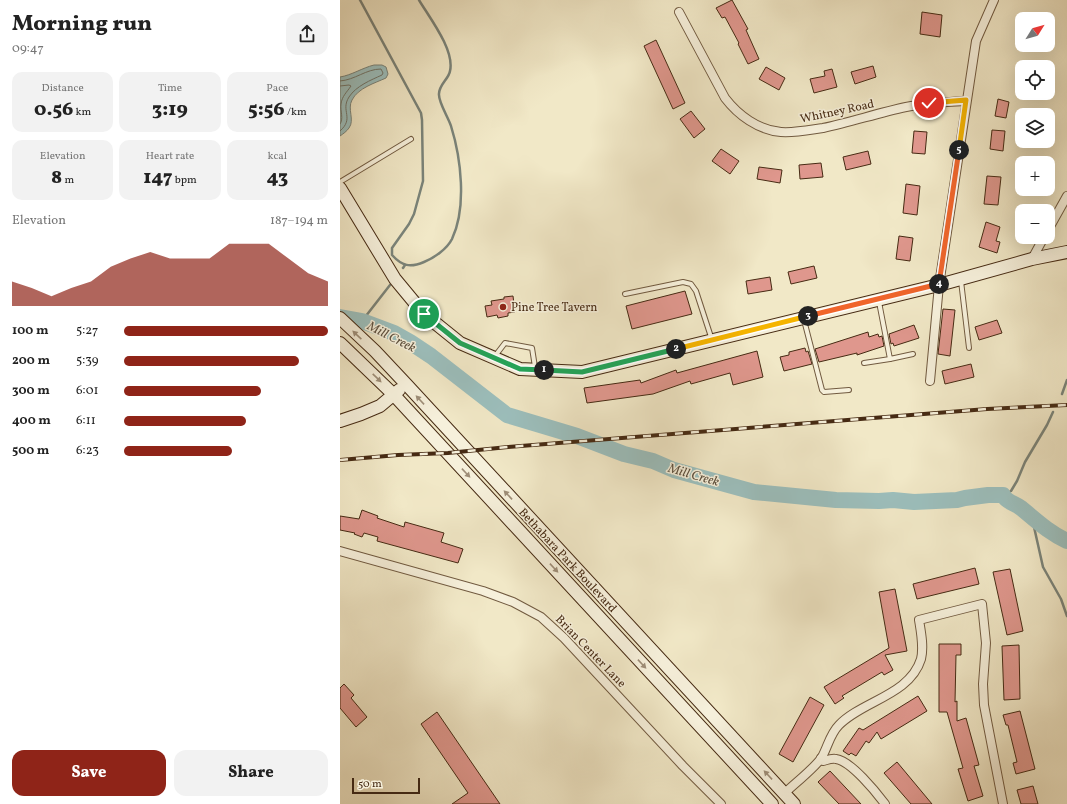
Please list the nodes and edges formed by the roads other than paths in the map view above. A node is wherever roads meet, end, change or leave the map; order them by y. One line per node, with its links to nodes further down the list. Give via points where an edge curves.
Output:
1 (994, 0): 3 (street, via 976,41)
2 (679, 12): 3 (street, Whitney Road, via 725,98 742,115 768,129 780,132 808,130 905,107)
3 (966, 100): 13 (street)
4 (411, 139): 5 (lane)
5 (340, 182)
6 (340, 188): 22 (street, via 395,278 424,314 460,343)
7 (1067, 196): 8 (street)
8 (1055, 217)
9 (1040, 244): 11 (street)
10 (1067, 252): 11 (street)
11 (1032, 259): 12 (street)
12 (961, 279): 13 (street); 20 (lane)
13 (938, 285): 15 (street); 26 (street)
14 (625, 294): 18 (lane, via 684,282 691,284 696,291)
15 (878, 299): 17 (street); 23 (lane)
16 (340, 318): 27 (street, Bethabara Park Boulevard, one-way to 16)
17 (803, 318): 18 (street); 28 (lane, via 822,390)
18 (712, 340): 25 (street, via 582,372)
19 (344, 347): 29 (street, Bethabara Park Boulevard, one-way to 29)
20 (969, 348)
21 (913, 354): 23 (lane)
22 (493, 358): 25 (street, via 520,369); 25 (lane, via 505,343 532,348)
23 (890, 359): 24 (lane)
24 (864, 363)
25 (536, 370)
26 (930, 381)
27 (406, 384): 29 (street); 33 (street, Bethabara Park Boulevard, one-way to 27)
28 (849, 390)
29 (393, 394): 30 (street, via 380,406); 35 (street, Bethabara Park Boulevard, one-way to 35)
30 (340, 421)
31 (340, 551): 34 (street, Brian Center Lane, via 483,591 513,602 541,617 564,638)
32 (821, 758): 33 (street); 37 (street, via 823,761 836,759 850,766); 38 (street, via 838,725 901,686 918,667 922,642 919,620 982,604 986,643 984,705)
33 (785, 793): 35 (street); 36 (street, Bethabara Park Boulevard)
34 (721, 804)
35 (773, 804)
36 (794, 804)
37 (885, 804)
38 (1003, 804)

